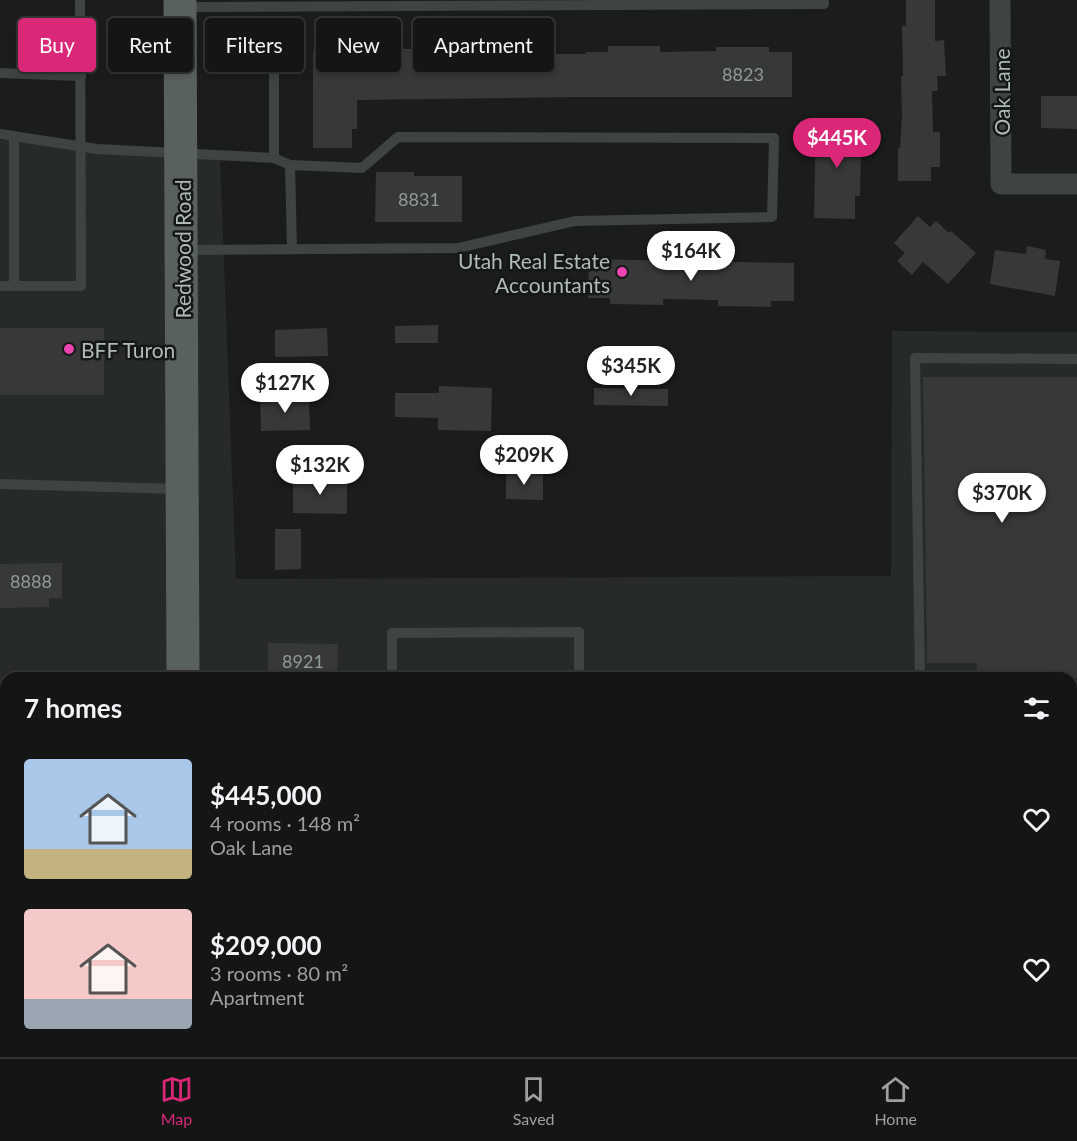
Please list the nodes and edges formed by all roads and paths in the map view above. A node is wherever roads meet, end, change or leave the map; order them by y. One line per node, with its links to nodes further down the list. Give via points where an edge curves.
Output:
1 (80, 0): 9 (lane)
2 (824, 0): 6 (lane, via 824,4)
3 (1000, 0): 16 (street, Oak Lane, via 1001,184)
4 (180, 3): 5 (lane); 13 (main road, Redwood Road)
5 (285, 3): 6 (lane)
6 (523, 3)
7 (274, 72): 14 (lane)
8 (0, 73): 9 (lane)
9 (81, 76): 12 (lane)
10 (0, 134): 11 (lane)
11 (14, 136): 12 (lane); 20 (lane)
12 (80, 147): 13 (lane); 20 (lane, via 81,286)
13 (182, 154): 14 (lane); 18 (main road, Redwood Road)
14 (274, 158): 15 (lane)
15 (290, 165): 17 (lane); 17 (lane, via 362,168 398,137 774,138 772,217 575,220 458,248)
16 (1077, 184)
17 (292, 249): 18 (lane)
18 (182, 250): 23 (main road, Redwood Road)
19 (0, 286): 20 (lane)
20 (14, 286)
21 (1077, 359): 27 (lane, via 915,358)
22 (0, 484): 23 (lane)
23 (182, 489): 24 (main road, Redwood Road)
24 (183, 672)
25 (392, 672): 26 (lane, via 392,633 555,632 579,632)
26 (579, 672)
27 (920, 672)

